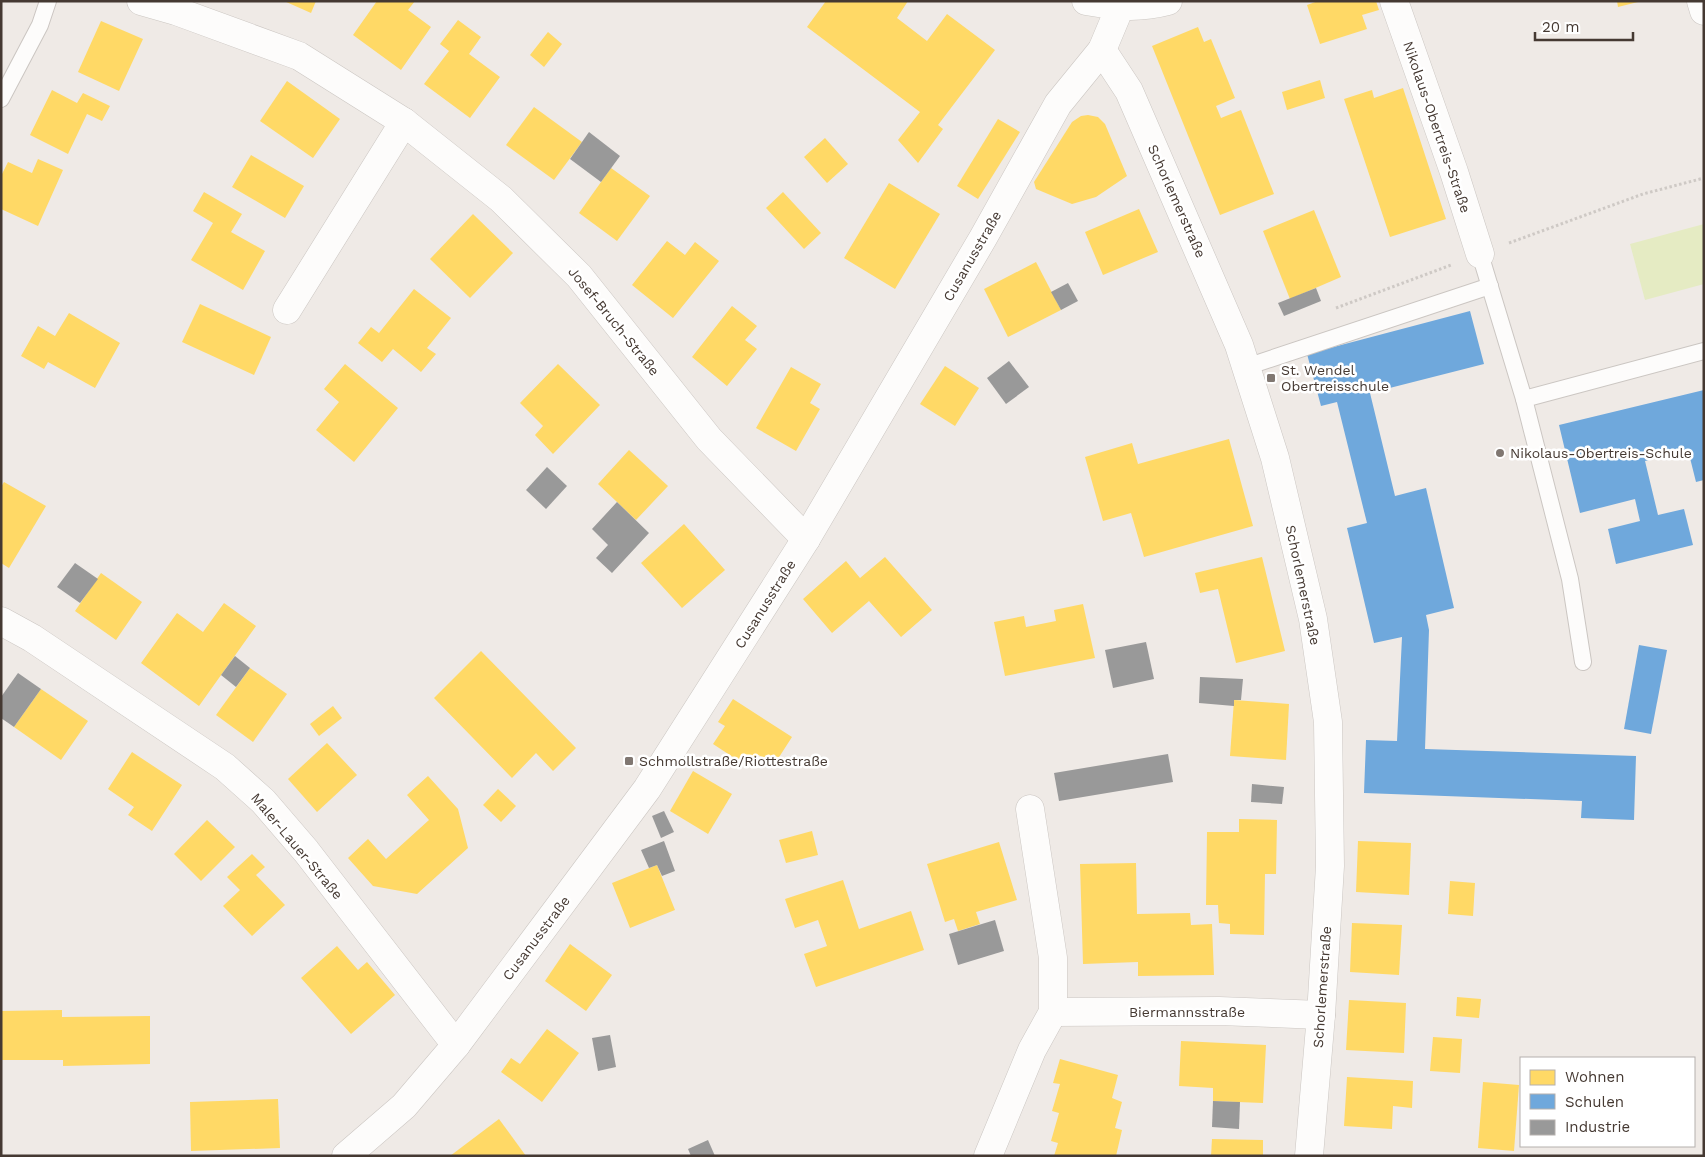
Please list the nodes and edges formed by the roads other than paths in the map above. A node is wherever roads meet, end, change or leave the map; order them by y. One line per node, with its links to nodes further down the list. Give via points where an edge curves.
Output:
1 (48, 1): 10 (lane, via 40,25)
2 (141, 1): 11 (street, Josef-Bruch-Straße, via 300,56)
3 (1086, 1): 7 (street)
4 (1168, 1): 7 (street)
5 (1394, 1): 12 (street, Nikolaus-Obertreis-Straße)
6 (1701, 1): 8 (street)
7 (1120, 7): 9 (street, Cusanusstraße)
8 (1704, 11)
9 (1102, 50): 16 (street, Schorlemerstraße, via 1129,91 1239,345); 18 (street, Cusanusstraße, via 1058,104)
10 (1, 99)
11 (404, 122): 14 (street); 18 (street, Josef-Bruch-Straße, via 501,199 579,276 709,439)
12 (1480, 254): 13 (lane)
13 (1490, 286): 16 (lane); 17 (lane)
14 (287, 310)
15 (1704, 351): 17 (lane)
16 (1246, 368): 23 (street, Schorlemerstraße, via 1275,458 1313,619 1328,722 1330,866)
17 (1524, 399): 20 (lane, via 1570,579)
18 (806, 539): 24 (street, Cusanusstraße, via 647,789)
19 (1, 621): 24 (street, Maler-Lauer-Straße, via 32,638 225,767 262,801 306,852)
20 (1583, 662)
21 (1030, 809): 22 (street, via 1053,958)
22 (1053, 1012): 23 (street, Biermannsstraße, via 1219,1011); 26 (street, via 1032,1050)
23 (1321, 1016): 27 (street, Schorlemerstraße)
24 (456, 1045): 25 (street, Cusanusstraße, via 404,1106)
25 (346, 1156)
26 (988, 1156)
27 (1309, 1156)

